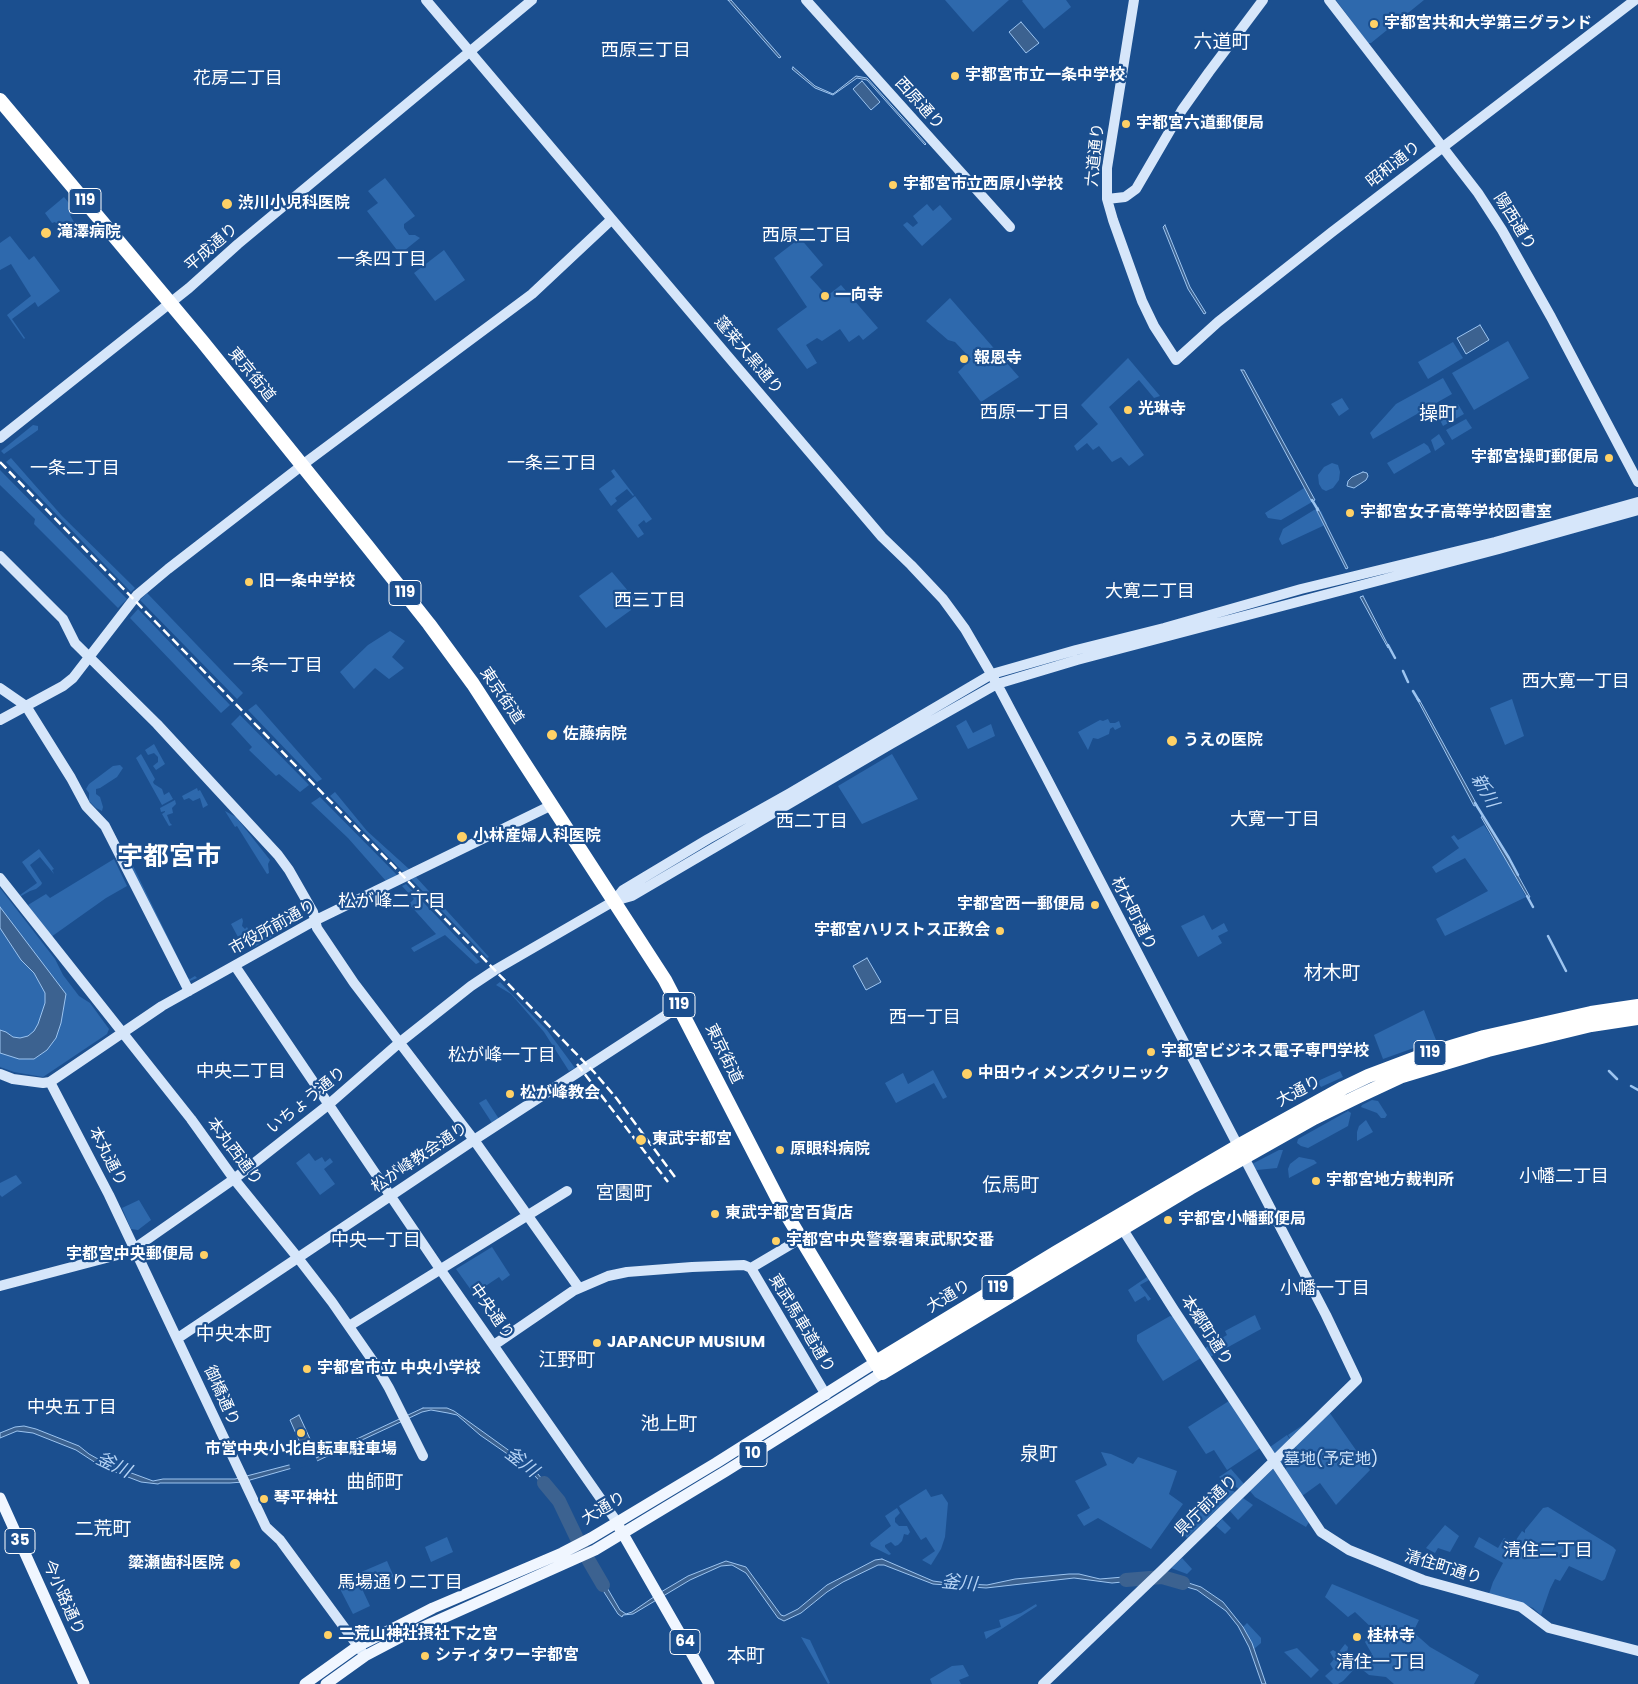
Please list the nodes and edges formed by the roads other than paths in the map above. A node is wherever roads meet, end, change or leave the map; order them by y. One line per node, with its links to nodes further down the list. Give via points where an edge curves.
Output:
1 (426, 0): 9 (street, 蓬莱大黒通り)
2 (532, 0): 9 (street, 平成通り)
3 (806, 0): 14 (street, 西原通り)
4 (1134, 0): 12 (street, 六道通り, via 1107,168)
5 (1263, 0): 12 (street, via 1182,110 1136,189 1125,197)
6 (1329, 0): 11 (street, 陽西通り)
7 (1625, 0): 11 (street, 昭和通り)
8 (1636, 0): 11 (street, 昭和通り)
9 (470, 52): 13 (street, 蓬莱大黒通り); 15 (street, 平成通り)
10 (0, 100): 15 (highway, 東京街道 / 119)
11 (1440, 145): 16 (street, 昭和通り); 19 (street, 陽西通り, via 1478,193 1520,260)
12 (1107, 199): 16 (street, 六道通り, via 1142,301)
13 (612, 220): 18 (street, via 532,294); 24 (street, 蓬莱大黒通り, via 882,537 942,599)
14 (1010, 227)
15 (170, 303): 17 (street, 平成通り); 18 (highway, 東京街道 / 119)
16 (1174, 357)
17 (0, 438)
18 (302, 466): 23 (street, via 137,595); 29 (highway, 東京街道 / 119, via 453,656)
19 (1638, 482)
20 (1638, 502): 24 (street)
21 (1638, 510): 25 (street)
22 (0, 556): 23 (street, via 63,619 75,643)
23 (89, 657): 27 (street, via 63,686); 32 (street, via 157,724 274,850 294,878 313,912)
24 (992, 674): 25 (street, 蓬莱大黒通り); 31 (street, via 623,890)
25 (997, 684): 31 (street, via 632,896); 44 (street, 材木町通り)
26 (0, 688): 27 (street)
27 (26, 706): 28 (street); 34 (street, via 86,806 105,826)
28 (0, 720)
29 (552, 805): 31 (highway, 東京街道 / 119); 32 (street, 市役所前通り)
30 (0, 878): 38 (street, 本丸西通り)
31 (614, 901): 35 (highway, 東京街道 / 119); 39 (street, いちょう通り, via 495,970)
32 (314, 921): 33 (street, 市役所前通り); 39 (street, via 354,983)
33 (235, 966): 34 (street, 市役所前通り); 42 (street, 中央通り)
34 (189, 991): 38 (street, 市役所前通り)
35 (680, 1006): 43 (street, 松が峰教会通り); 50 (highway, 東京街道 / 119, via 752,1152)
36 (1638, 1006): 44 (highway, 大通り / 119, via 1591,1013 1421,1056 1344,1088)
37 (1638, 1018): 44 (highway, 大通り / 119, via 1591,1025 1488,1050 1402,1076)
38 (121, 1032): 41 (street, 市役所前通り); 45 (street, 本丸西通り)
39 (399, 1042): 42 (street, いちょう通り); 43 (street)
40 (0, 1074): 41 (street, via 13,1079)
41 (50, 1082): 51 (street, 本丸通り, via 98,1170)
42 (328, 1105): 45 (street, いちょう通り); 47 (street, 中央通り)
43 (474, 1140): 47 (street, 松が峰教会通り); 48 (street)
44 (1241, 1151): 49 (highway, 大通り / 119); 63 (street, 材木町通り, via 1357,1380)
45 (234, 1179): 51 (street, いちょう通り); 52 (street, 本丸西通り)
46 (567, 1191): 48 (street)
47 (390, 1195): 52 (street, 松が峰教会通り); 54 (street, 中央通り)
48 (528, 1215): 54 (street); 56 (street)
49 (1122, 1221): 60 (highway, 大通り / 119); 63 (street, 本郷町通り)
50 (800, 1239): 53 (street); 60 (highway, 東京街道 / 119)
51 (135, 1248): 55 (street, いちょう通り); 58 (street, 御橋通り)
52 (298, 1258): 57 (street, 本丸西通り); 58 (street, 松が峰教会通り)
53 (751, 1268): 56 (street, via 744,1265 627,1272); 61 (street, 東武馬車道通り)
54 (440, 1269): 57 (street); 59 (street, 中央通り)
55 (0, 1286)
56 (579, 1288): 59 (street)
57 (349, 1326): 62 (street, 本丸西通り, via 375,1364)
58 (178, 1338): 67 (street, 御橋通り, via 266,1527 280,1540)
59 (494, 1345): 65 (street, 中央通り)
60 (879, 1368): 61 (main road, 大通り / 10); 66 (main road, 大通り / 10)
61 (826, 1395): 65 (main road, 大通り / 10)
62 (423, 1456)
63 (1273, 1462): 68 (street, 清住町通り, via 1321,1532 1349,1550 1423,1580 1520,1607 1549,1628); 74 (street, 県庁前通り)
64 (0, 1498): 70 (main road, 今小路通り / 35)
65 (616, 1522): 66 (main road, 中央通り / 64); 67 (main road, 大通り / 10, via 575,1546 433,1608)
66 (624, 1534): 69 (main road, 大通り / 10, via 581,1558 439,1618); 73 (main road, 中央通り / 64)
67 (358, 1646): 69 (street, 御橋通り); 71 (main road, 大通り / 10)
68 (1638, 1651)
69 (365, 1656): 72 (main road, 大通り / 10)
70 (84, 1684)
71 (305, 1684)
72 (326, 1684)
73 (709, 1684)
74 (1043, 1684)

